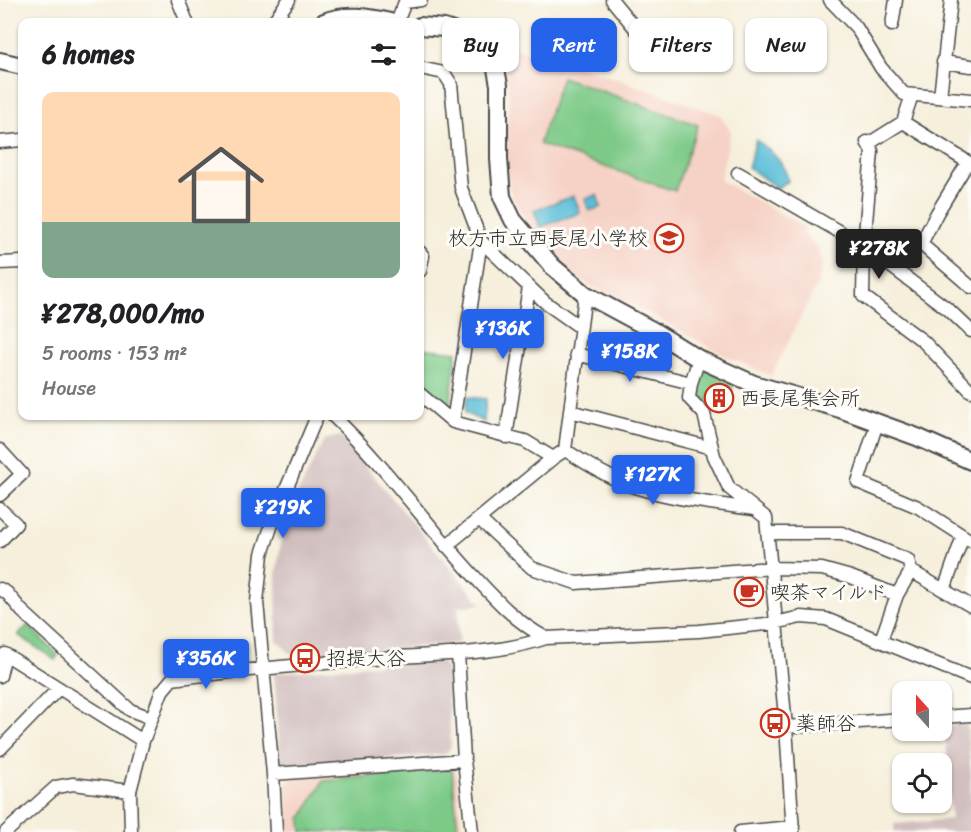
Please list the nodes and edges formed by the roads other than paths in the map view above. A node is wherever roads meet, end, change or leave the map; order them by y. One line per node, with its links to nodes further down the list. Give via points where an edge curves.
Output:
1 (178, 0): 8 (street)
2 (290, 0): 9 (street)
3 (421, 0): 12 (street, via 405,2)
4 (612, 0): 13 (street)
5 (830, 0): 21 (street, via 856,27 889,77 904,94)
6 (896, 0): 14 (street)
7 (951, 0): 17 (street)
8 (185, 18)
9 (276, 18)
10 (344, 18): 11 (main road)
11 (369, 18)
12 (399, 18)
13 (629, 21)
14 (892, 25)
15 (424, 26): 35 (main road, via 471,37 490,57 499,85 502,197 513,220 552,266)
16 (0, 61): 18 (main road)
17 (943, 62): 19 (street); 22 (street)
18 (18, 65)
19 (971, 66)
20 (424, 69): 29 (street, via 444,73 452,84 461,188)
21 (912, 95): 22 (street); 24 (street)
22 (940, 97): 23 (street)
23 (971, 100)
24 (903, 122): 27 (street); 30 (street, via 867,143 872,151)
25 (18, 140): 26 (street)
26 (0, 142)
27 (969, 163): 34 (street, via 921,244)
28 (738, 173): 30 (street)
29 (481, 242): 33 (street); 46 (street)
30 (864, 246): 37 (street); 41 (street, via 863,296 923,340)
31 (18, 262): 32 (street)
32 (0, 263)
33 (529, 287): 36 (street); 48 (street)
34 (971, 287)
35 (585, 294): 36 (street); 39 (main road)
36 (580, 327): 38 (street)
37 (971, 331)
38 (576, 354): 40 (street); 43 (street)
39 (699, 359): 40 (street); 47 (main road, via 753,384)
40 (691, 383): 49 (street, via 689,398 704,414)
41 (971, 391)
42 (424, 398): 46 (street)
43 (570, 411): 49 (street); 51 (street)
44 (315, 420): 72 (street, via 261,554 257,602)
45 (337, 420): 61 (street)
46 (453, 423): 48 (street)
47 (877, 423): 53 (main road); 59 (street, via 858,482 918,507)
48 (507, 436): 52 (street, via 525,441)
49 (712, 448): 56 (street, via 729,488)
50 (0, 450): 54 (street, via 22,474)
51 (565, 450): 52 (street); 56 (street, via 634,487)
52 (553, 458): 57 (street)
53 (971, 461)
54 (0, 495)
55 (0, 509): 60 (street, via 16,524)
56 (755, 509): 58 (street, via 766,518)
57 (479, 519): 61 (street); 62 (street, via 532,568 576,583)
58 (768, 533): 62 (street); 63 (street, via 843,533 908,560)
59 (967, 538): 65 (street)
60 (0, 541)
61 (446, 546): 69 (street, via 508,613)
62 (771, 568): 66 (street, via 822,568); 68 (street)
63 (911, 571): 65 (street); 66 (street)
64 (0, 589): 78 (street, via 130,710)
65 (944, 590): 67 (street)
66 (897, 595): 70 (street)
67 (971, 606)
68 (775, 623): 69 (street, via 699,631); 70 (street, via 801,617 826,619); 80 (street)
69 (546, 638): 71 (street, via 526,645)
70 (881, 640): 74 (street)
71 (458, 653): 72 (street); 83 (street)
72 (264, 667): 78 (street, via 172,680 162,691); 84 (street)
73 (0, 676): 75 (street, via 5,654)
74 (971, 678)
75 (59, 688): 81 (street); 82 (street)
76 (971, 715): 77 (street)
77 (952, 716)
78 (151, 718): 81 (street)
79 (892, 721): 80 (street)
80 (786, 727): 86 (street)
81 (143, 741): 85 (street)
82 (0, 749)
83 (464, 760): 84 (street); 90 (street)
84 (273, 774): 89 (street)
85 (130, 791): 87 (street, via 73,784 56,787); 88 (street)
86 (793, 830): 91 (street)
87 (6, 832)
88 (131, 832)
89 (276, 832)
90 (472, 832)
91 (740, 832)

